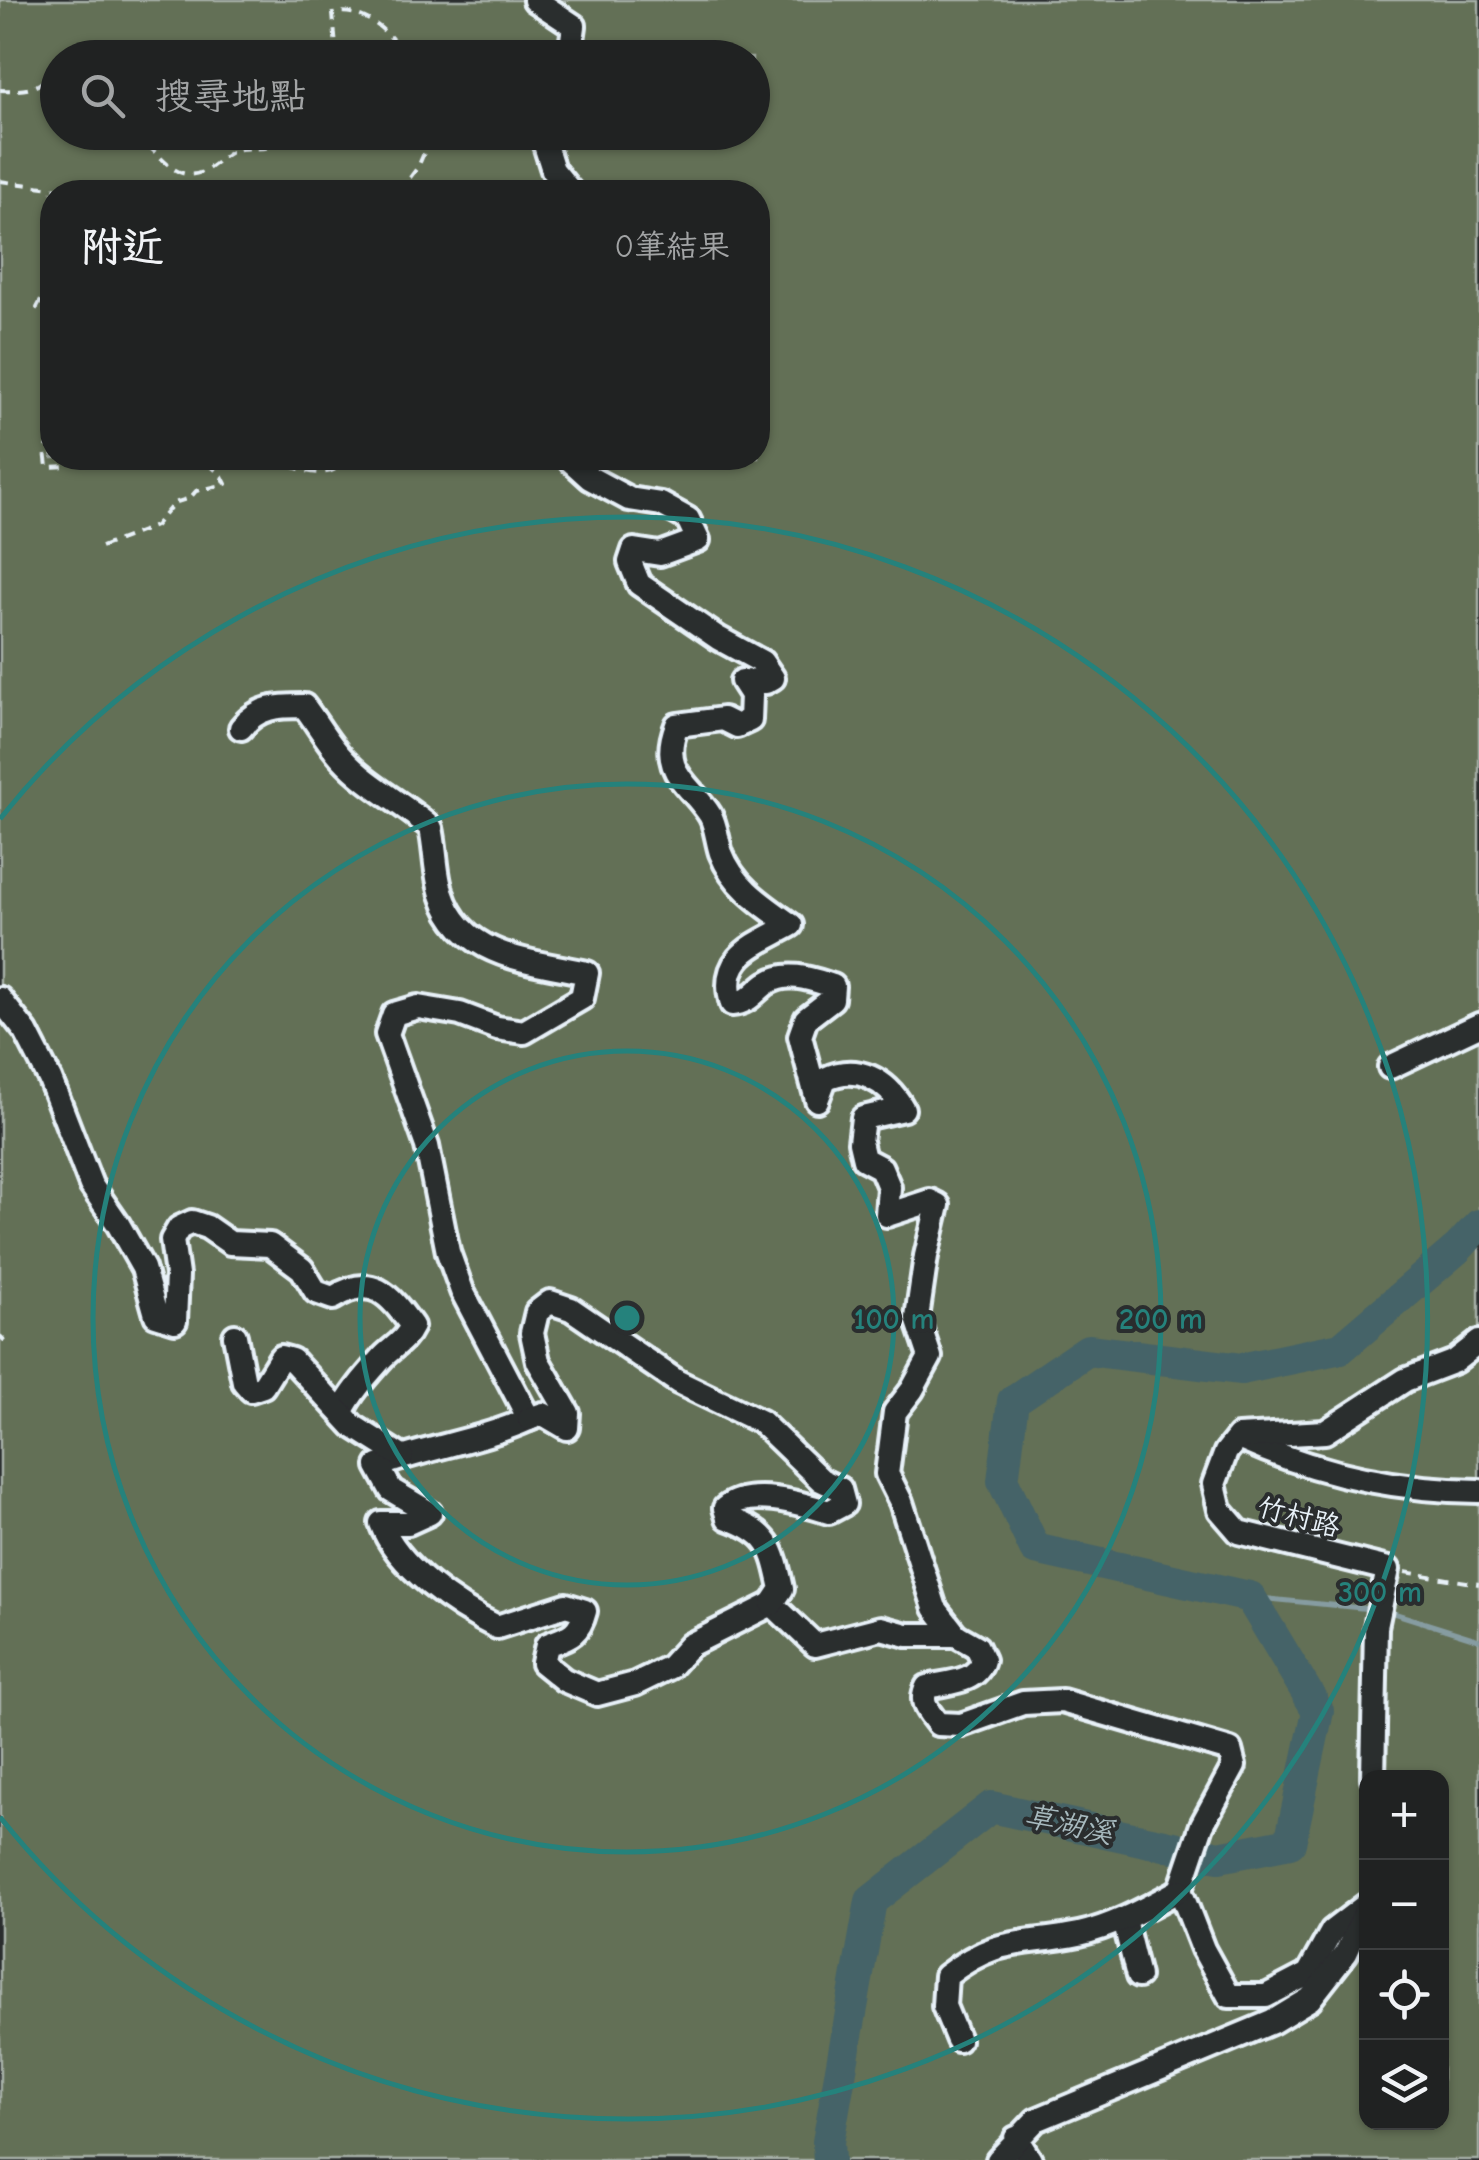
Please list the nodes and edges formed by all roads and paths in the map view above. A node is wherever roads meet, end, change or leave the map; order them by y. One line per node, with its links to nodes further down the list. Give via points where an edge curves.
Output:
1 (534, 0): 4 (street, via 574,26)
2 (335, 40): 3 (path, via 333,14 342,11 376,24)
3 (392, 40)
4 (574, 40)
5 (40, 84): 6 (path)
6 (0, 90)
7 (151, 150): 8 (path, via 186,174 207,171)
8 (235, 150)
9 (425, 150): 12 (path)
10 (547, 150): 13 (street)
11 (0, 180): 14 (path)
12 (408, 180)
13 (561, 180)
14 (40, 186)
15 (215, 470): 19 (path, via 226,484 196,491 174,503 155,526)
16 (309, 470): 17 (path)
17 (338, 470)
18 (581, 470): 36 (street, via 629,499 661,504 688,519 698,540 660,554 634,550 630,562 639,584 762,662 773,678 742,680 751,695 750,720 737,726 723,719 677,725 671,740 676,773 711,816 738,884 791,925 740,955 729,972 732,1004 788,976 833,986 832,1000 806,1019 800,1036 816,1100 825,1079 839,1072 892,1088 903,1109 863,1118 860,1142 864,1159 881,1168 889,1188 886,1215 930,1201 938,1205 917,1318 930,1357 895,1412 887,1474 935,1608)
19 (101, 547)
20 (241, 728): 29 (street, via 251,715 274,706 304,706 342,759 431,828 450,914 474,942 517,959 587,973 582,998 524,1032 418,1007 394,1014 387,1034 427,1146 457,1278)
21 (0, 1000): 28 (street, via 50,1079 90,1185 142,1268 156,1315 174,1322 172,1240 192,1222 230,1243 270,1245 302,1269 316,1292 333,1298 370,1286 402,1313 412,1326 406,1338 350,1394)
22 (1479, 1025): 23 (street)
23 (1390, 1067)
24 (0, 1336): 26 (path)
25 (235, 1336): 28 (street, via 251,1390 262,1386 281,1357 308,1374)
26 (5, 1341)
27 (1479, 1342): 30 (street, via 1325,1432)
28 (342, 1412): 31 (street)
29 (529, 1419): 31 (street); 35 (street, via 543,1414 567,1428 568,1413 538,1361 532,1332 537,1312 550,1302 571,1309 678,1382 761,1422 840,1490 844,1504 828,1512 788,1499 734,1501 726,1508 728,1518 755,1527 768,1541 782,1589)
30 (1238, 1438): 32 (street, via 1294,1462 1421,1490); 33 (street, 竹村路, via 1214,1484 1220,1510 1239,1532)
31 (402, 1457): 35 (street, via 378,1466 391,1490 430,1513 408,1523 380,1523 388,1543 464,1611 497,1627 566,1604 585,1611 581,1627 547,1645 543,1663 598,1694 670,1667 690,1645)
32 (1479, 1491)
33 (1388, 1568): 34 (path); 37 (street, via 1376,1626)
34 (1479, 1584)
35 (772, 1604): 36 (street, via 815,1645 882,1628)
36 (956, 1635): 38 (street, via 977,1646 984,1660 972,1677 927,1687 924,1706 938,1724 961,1725 1023,1703 1062,1701 1230,1750 1234,1766 1202,1824)
37 (1373, 1770)
38 (1180, 1890): 39 (street, via 1229,1996 1266,1996 1308,1974 1332,1931); 40 (street)
39 (1359, 1913)
40 (1124, 1920): 42 (street); 43 (street, via 972,1956 946,1976 944,2006)
41 (1359, 1924): 44 (street, via 1346,1953 1310,1999 1272,2022 1050,2113)
42 (1138, 1976)
43 (958, 2040)
44 (1016, 2138): 45 (street); 46 (street)
45 (998, 2160)
46 (1030, 2160)

